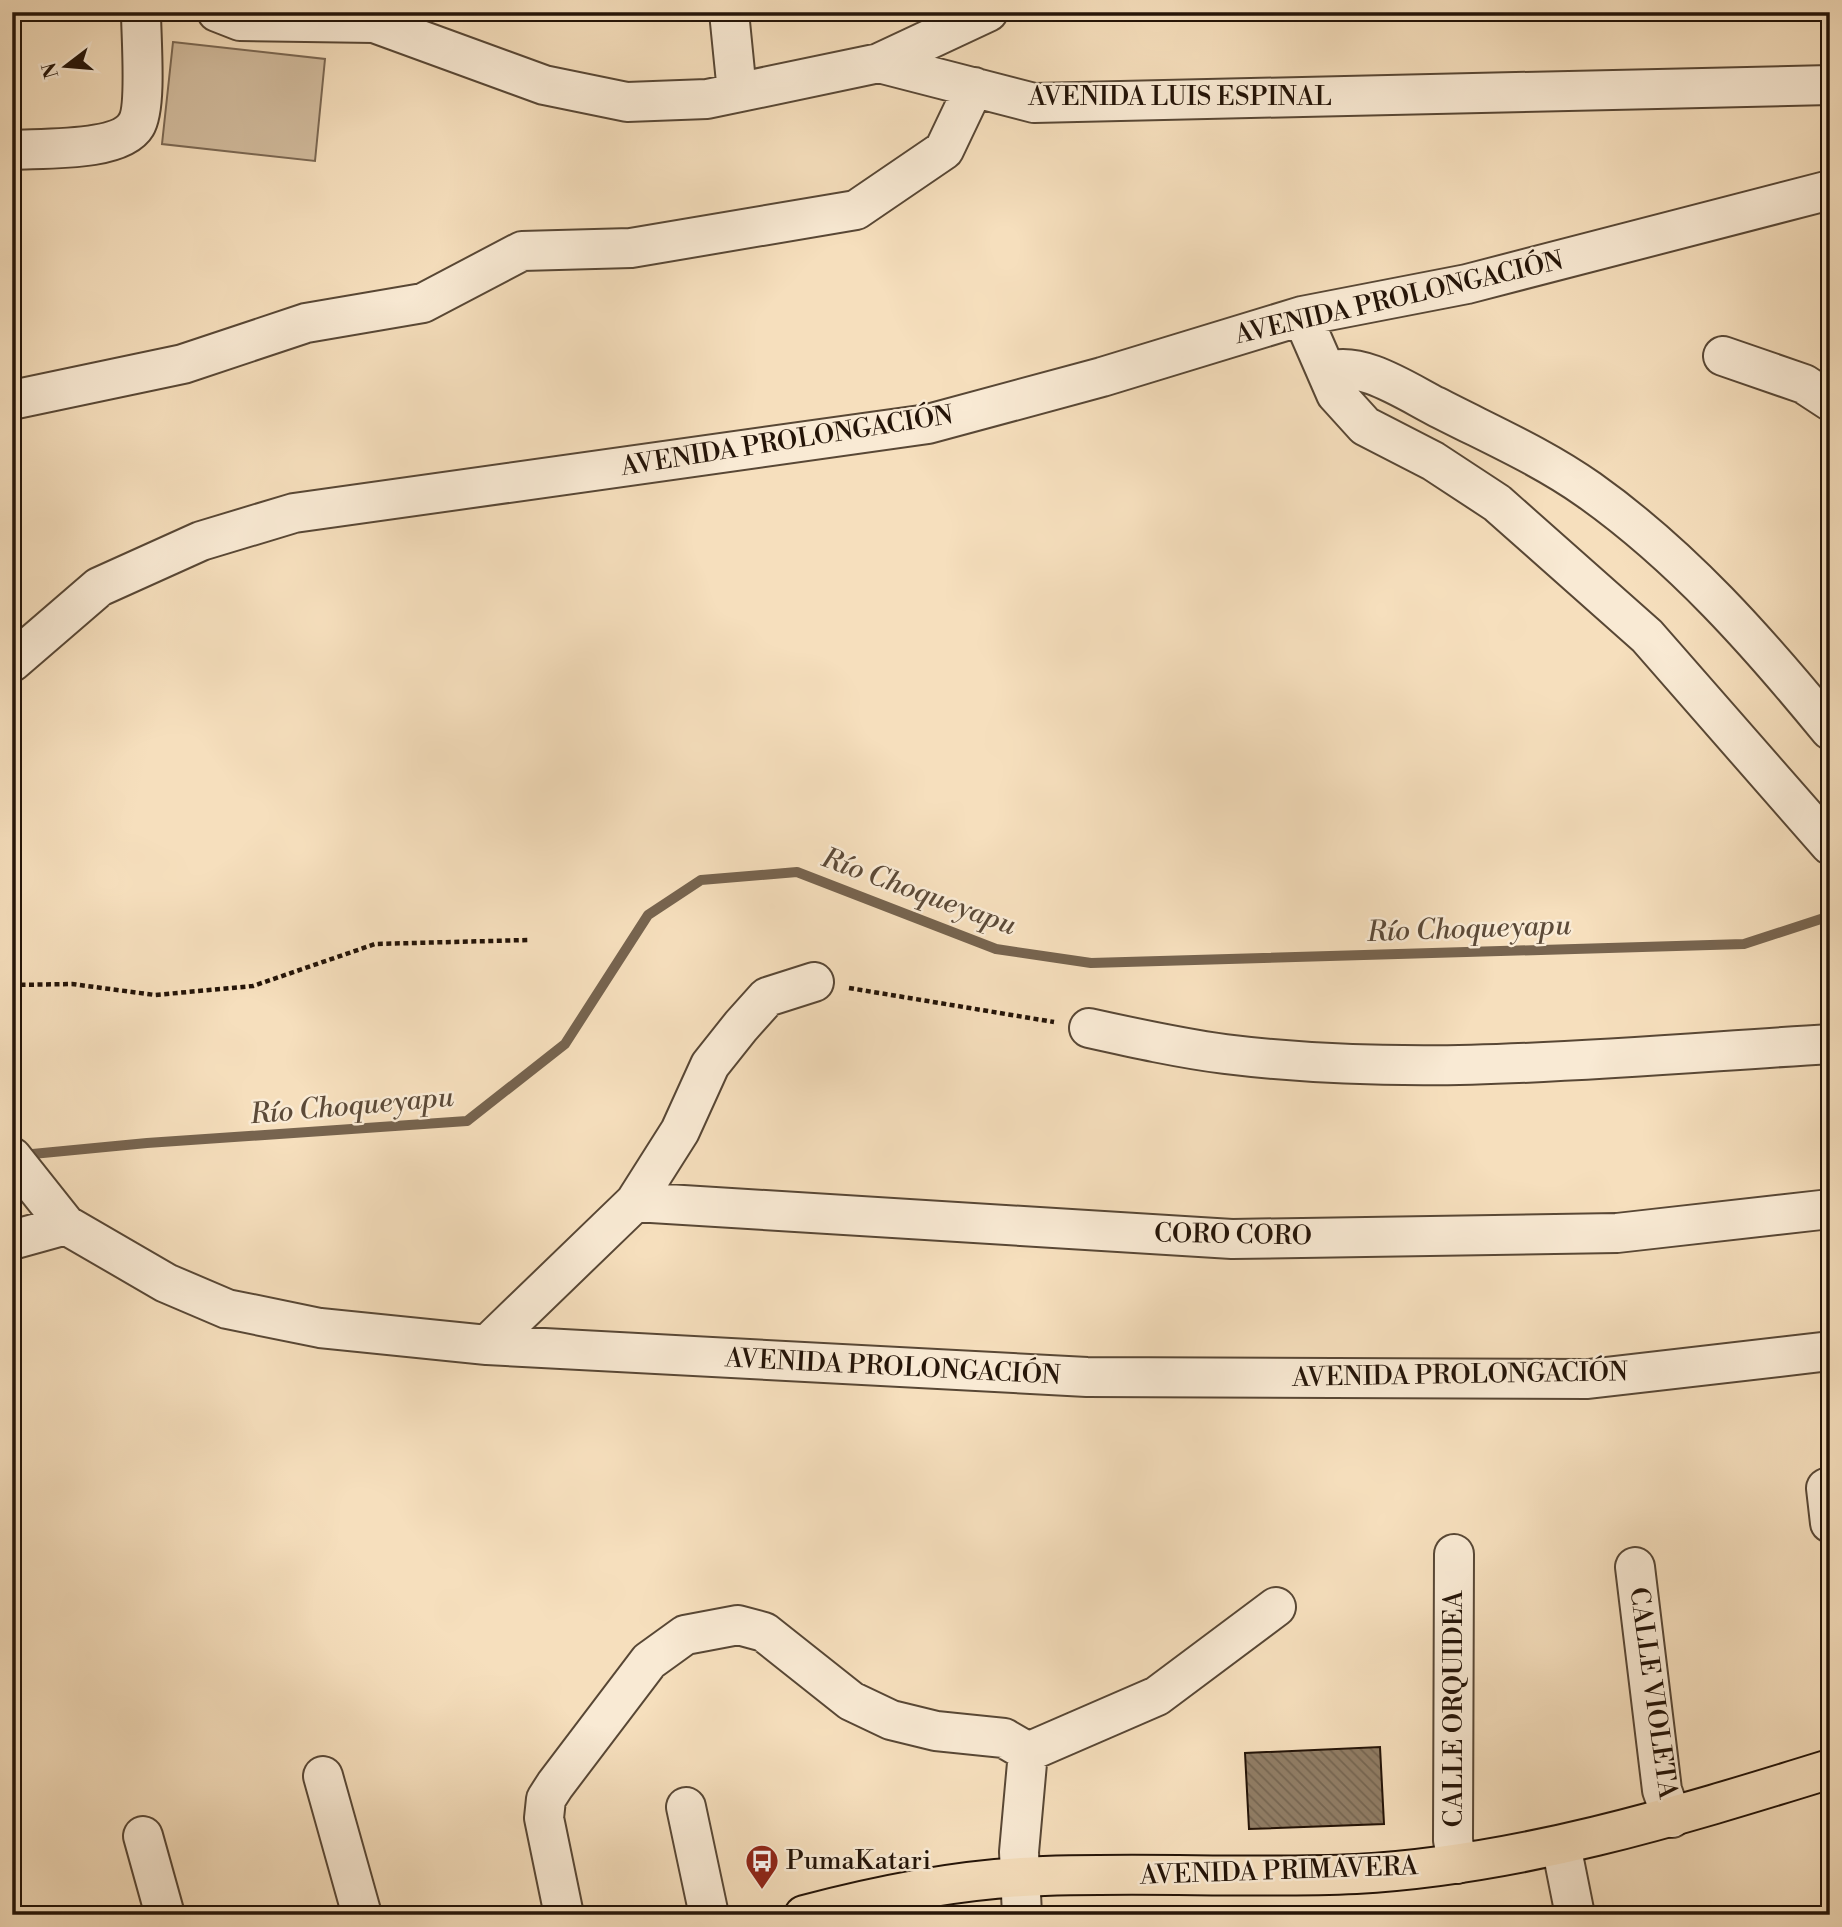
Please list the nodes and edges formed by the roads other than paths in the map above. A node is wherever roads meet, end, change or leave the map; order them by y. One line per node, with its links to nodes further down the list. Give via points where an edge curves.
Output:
1 (141, 12): 9 (street, via 141,108 137,124 127,136 105,144)
2 (217, 12): 8 (street, AVENIDA LUIS ESPINAL, via 240,21 374,23 544,85 627,102 707,99)
3 (729, 12): 8 (street)
4 (988, 12): 5 (street)
5 (879, 63): 7 (street, AVENIDA LUIS ESPINAL); 8 (street, AVENIDA LUIS ESPINAL)
6 (1830, 85): 7 (street, AVENIDA LUIS ESPINAL, via 1034,103)
7 (974, 87): 14 (street, via 944,150 856,210 631,248 522,251 423,303 306,323 183,364)
8 (737, 92)
9 (12, 150)
10 (1830, 190): 11 (street, AVENIDA PROLONGACIÓN, via 1467,284)
11 (1302, 316): 13 (street); 16 (street, AVENIDA PROLONGACIÓN, via 929,424 294,513 201,541 99,587)
12 (1723, 356): 15 (street, via 1804,384)
13 (1326, 372): 17 (street, via 1338,367 1352,369 1388,382 1522,449 1588,489 1658,544 1729,612); 18 (street, via 1336,394 1365,426 1433,461 1497,503 1647,636)
14 (12, 400)
15 (1830, 401)
16 (12, 662)
17 (1830, 730)
18 (1830, 845)
19 (814, 982): 23 (street, via 767,997 741,1026 710,1065 680,1131)
20 (1090, 1028): 21 (street, via 1225,1054 1373,1065 1529,1063)
21 (1830, 1044)
22 (12, 1157): 25 (street, AVENIDA PROLONGACIÓN)
23 (635, 1202): 24 (street, CORO CORO, via 1232,1239 1617,1233); 27 (street)
24 (1830, 1209)
25 (65, 1225): 26 (street); 27 (street, AVENIDA PROLONGACIÓN, via 166,1283 227,1308 320,1328)
26 (12, 1240)
27 (487, 1345): 28 (street, AVENIDA PROLONGACIÓN, via 1087,1377 1588,1379)
28 (1830, 1351)
29 (1454, 1554): 39 (street, CALLE ORQUIDEA, via 1453,1840)
30 (1635, 1567): 36 (street, CALLE VIOLETA, via 1662,1790)
31 (1276, 1607): 32 (street, via 1157,1696)
32 (1028, 1752): 40 (street, via 1019,1852); 43 (street, via 1004,1738 936,1731 891,1720 851,1701 764,1632 738,1625 685,1635 649,1661 547,1799 544,1818)
33 (1830, 1769): 36 (main road, AVENIDA PRIMAVERA)
34 (323, 1776): 42 (street)
35 (686, 1807): 44 (street)
36 (1672, 1818): 38 (main road, AVENIDA PRIMAVERA)
37 (143, 1836): 41 (street)
38 (1560, 1845): 39 (main road, AVENIDA PRIMAVERA); 47 (street)
39 (1457, 1864): 40 (main road, AVENIDA PRIMAVERA, via 1356,1874)
40 (1022, 1877): 45 (main road, AVENIDA PRIMAVERA, via 878,1895); 46 (street)
41 (164, 1915)
42 (362, 1915)
43 (564, 1915)
44 (709, 1915)
45 (804, 1915)
46 (1022, 1915)
47 (1575, 1915)

